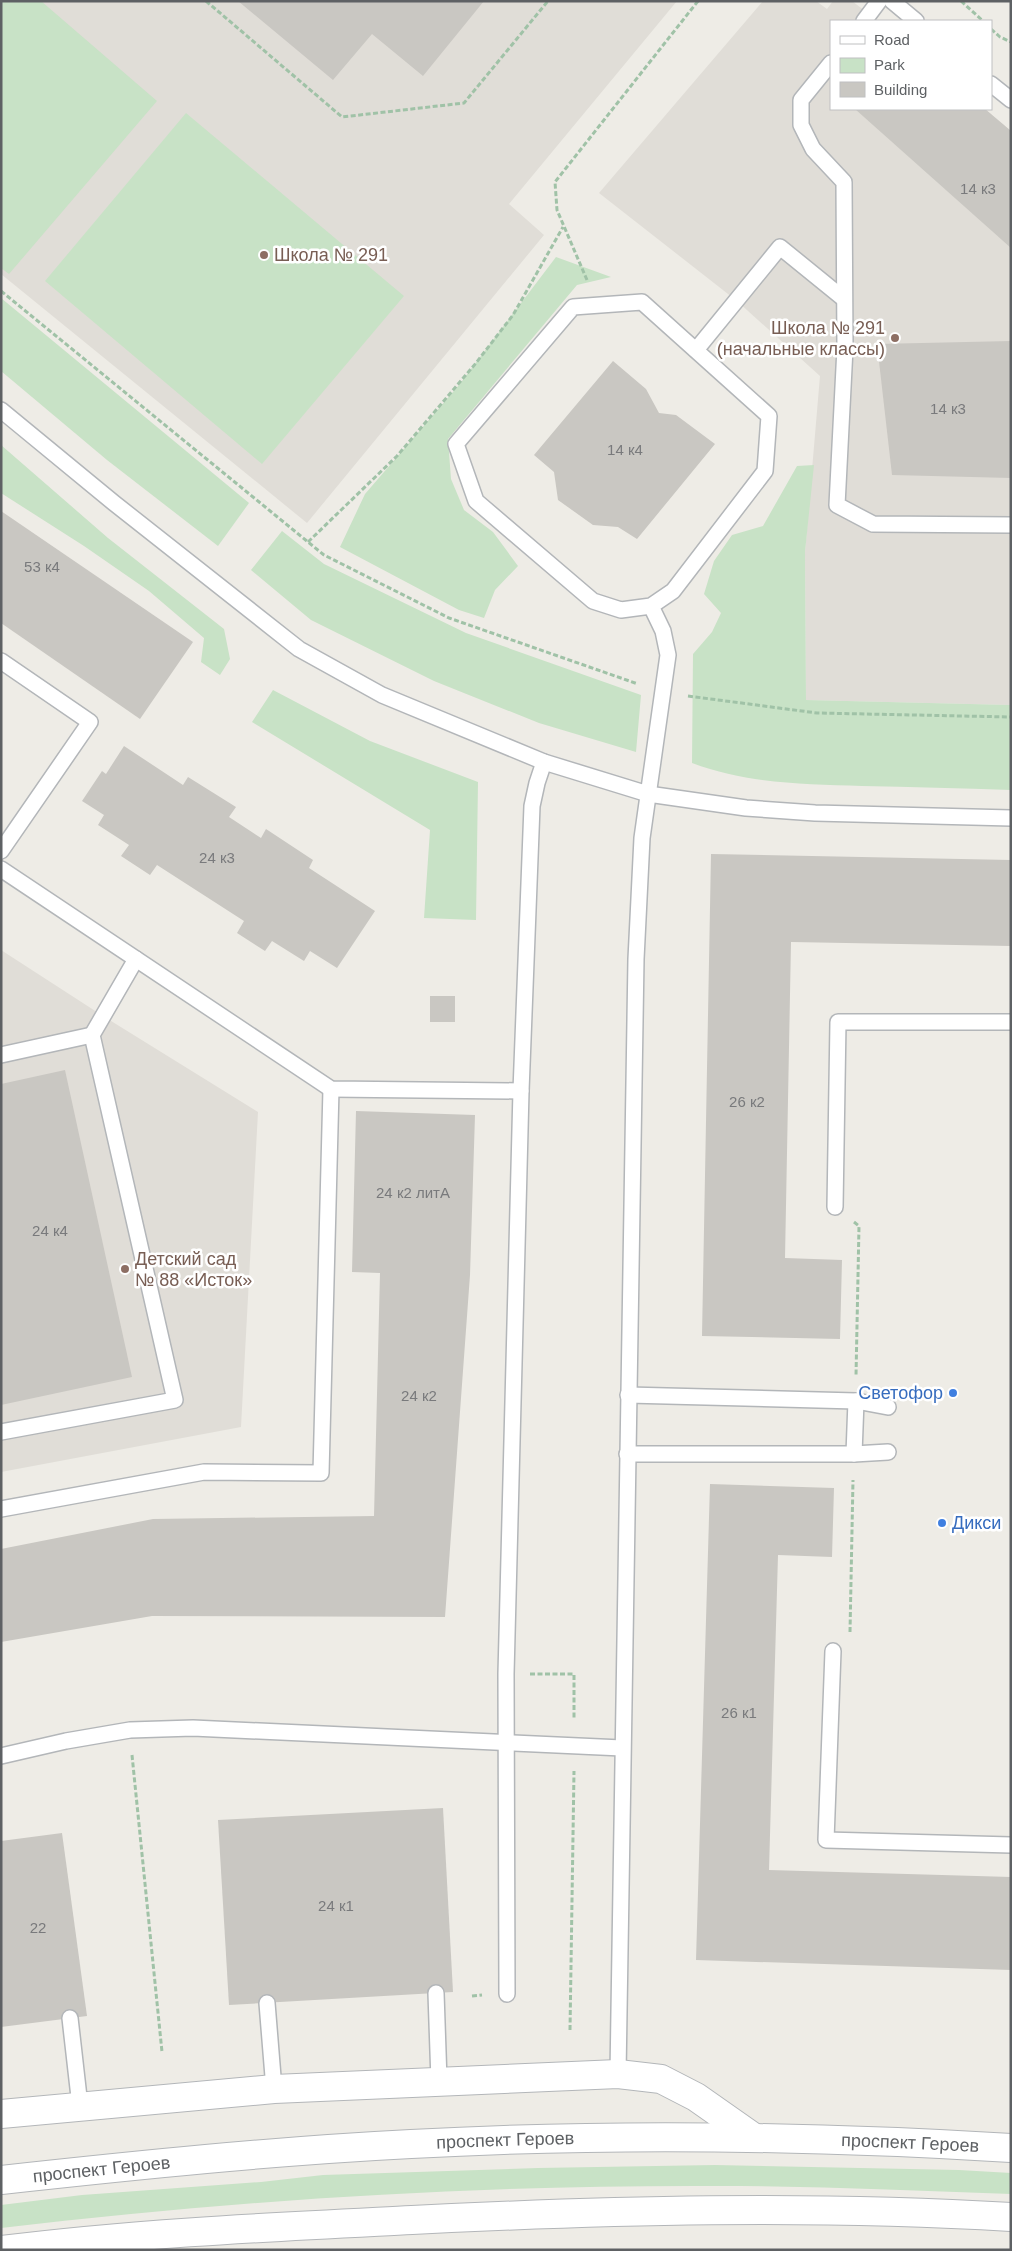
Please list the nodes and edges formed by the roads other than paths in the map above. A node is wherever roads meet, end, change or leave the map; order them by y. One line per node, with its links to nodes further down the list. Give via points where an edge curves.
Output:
1 (879, 1): 3 (lane)
2 (892, 1): 4 (lane)
3 (865, 20)
4 (915, 20)
5 (830, 64): 8 (lane, via 801,100 801,125 813,149 844,182)
6 (992, 85): 7 (lane)
7 (1011, 100)
8 (844, 299): 9 (lane, via 780,247); 11 (lane, via 838,505 873,524)
9 (696, 350): 12 (lane, via 769,416 765,471 673,592); 12 (lane, via 642,302 573,307 456,444 476,501 593,601 621,610)
10 (1, 410): 14 (lane, via 299,649 382,695)
11 (1011, 525)
12 (651, 606): 15 (lane, via 663,631 668,655)
13 (1, 661): 17 (lane, via 90,722)
14 (544, 762): 15 (lane); 24 (lane, via 532,806)
15 (648, 794): 16 (lane, via 746,808 815,813); 26 (lane, via 642,838 636,959)
16 (1011, 818)
17 (1, 851)
18 (1, 869): 19 (lane)
19 (136, 959): 21 (lane); 23 (lane)
20 (1011, 1022): 25 (lane, via 838,1022)
21 (92, 1035): 22 (lane); 29 (lane, via 175,1400)
22 (1, 1055)
23 (331, 1089): 24 (lane); 33 (lane, via 321,1473 204,1472)
24 (521, 1091): 35 (lane)
25 (835, 1207)
26 (628, 1395): 27 (lane); 31 (lane)
27 (856, 1401): 28 (lane); 32 (lane)
28 (888, 1406)
29 (1, 1432)
30 (888, 1452): 32 (lane)
31 (627, 1454): 32 (lane); 36 (lane)
32 (854, 1454)
33 (1, 1508)
34 (833, 1650): 38 (lane, via 826,1840)
35 (505, 1743): 36 (lane); 37 (lane, via 193,1728 130,1730); 40 (lane)
36 (622, 1748): 43 (lane)
37 (1, 1756)
38 (1011, 1845)
39 (436, 1993): 44 (lane)
40 (507, 1994)
41 (267, 2002): 45 (lane)
42 (70, 2018): 46 (lane)
43 (618, 2074): 44 (street); 48 (street, via 661,2079 696,2096)
44 (439, 2081): 45 (street)
45 (274, 2089): 46 (street)
46 (80, 2106): 47 (street)
47 (1, 2114)
48 (753, 2137): 49 (street, проспект Героев); 50 (street, проспект Героев, via 412,2144 166,2162)
49 (1011, 2148)
50 (1, 2180)
51 (1011, 2217): 52 (street, via 727,2210 533,2214 174,2232)
52 (2, 2250)

